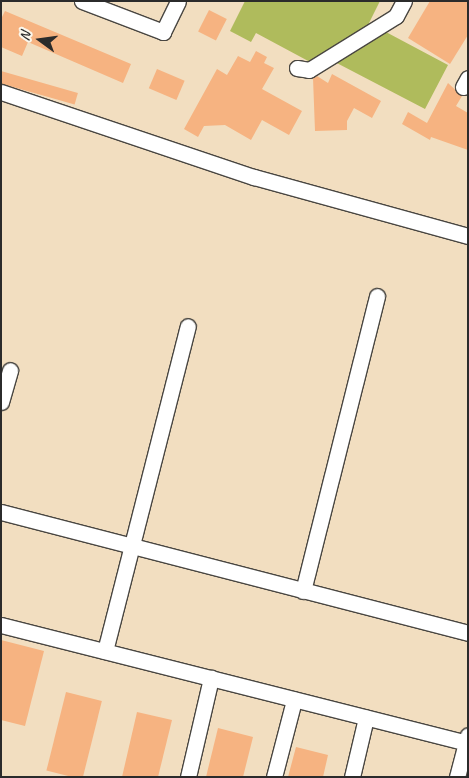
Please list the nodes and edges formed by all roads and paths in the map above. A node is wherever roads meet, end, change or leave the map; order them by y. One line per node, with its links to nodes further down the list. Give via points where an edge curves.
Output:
1 (82, 1): 2 (street, via 163,32)
2 (178, 1)
3 (404, 1): 4 (street, via 396,16 309,70)
4 (297, 68)
5 (1, 92): 6 (street, via 254,177)
6 (468, 236)
7 (376, 296): 13 (street)
8 (188, 326): 12 (street)
9 (10, 370): 10 (street)
10 (1, 402)
11 (1, 512): 12 (street)
12 (132, 546): 13 (street); 16 (street)
13 (304, 591): 15 (street)
14 (1, 625): 16 (street)
15 (468, 633)
16 (105, 652): 17 (street)
17 (211, 678): 18 (street); 21 (street)
18 (294, 700): 19 (street); 22 (street)
19 (366, 718): 20 (street); 23 (street)
20 (467, 739): 24 (street)
21 (188, 777)
22 (274, 777)
23 (352, 777)
24 (457, 777)

